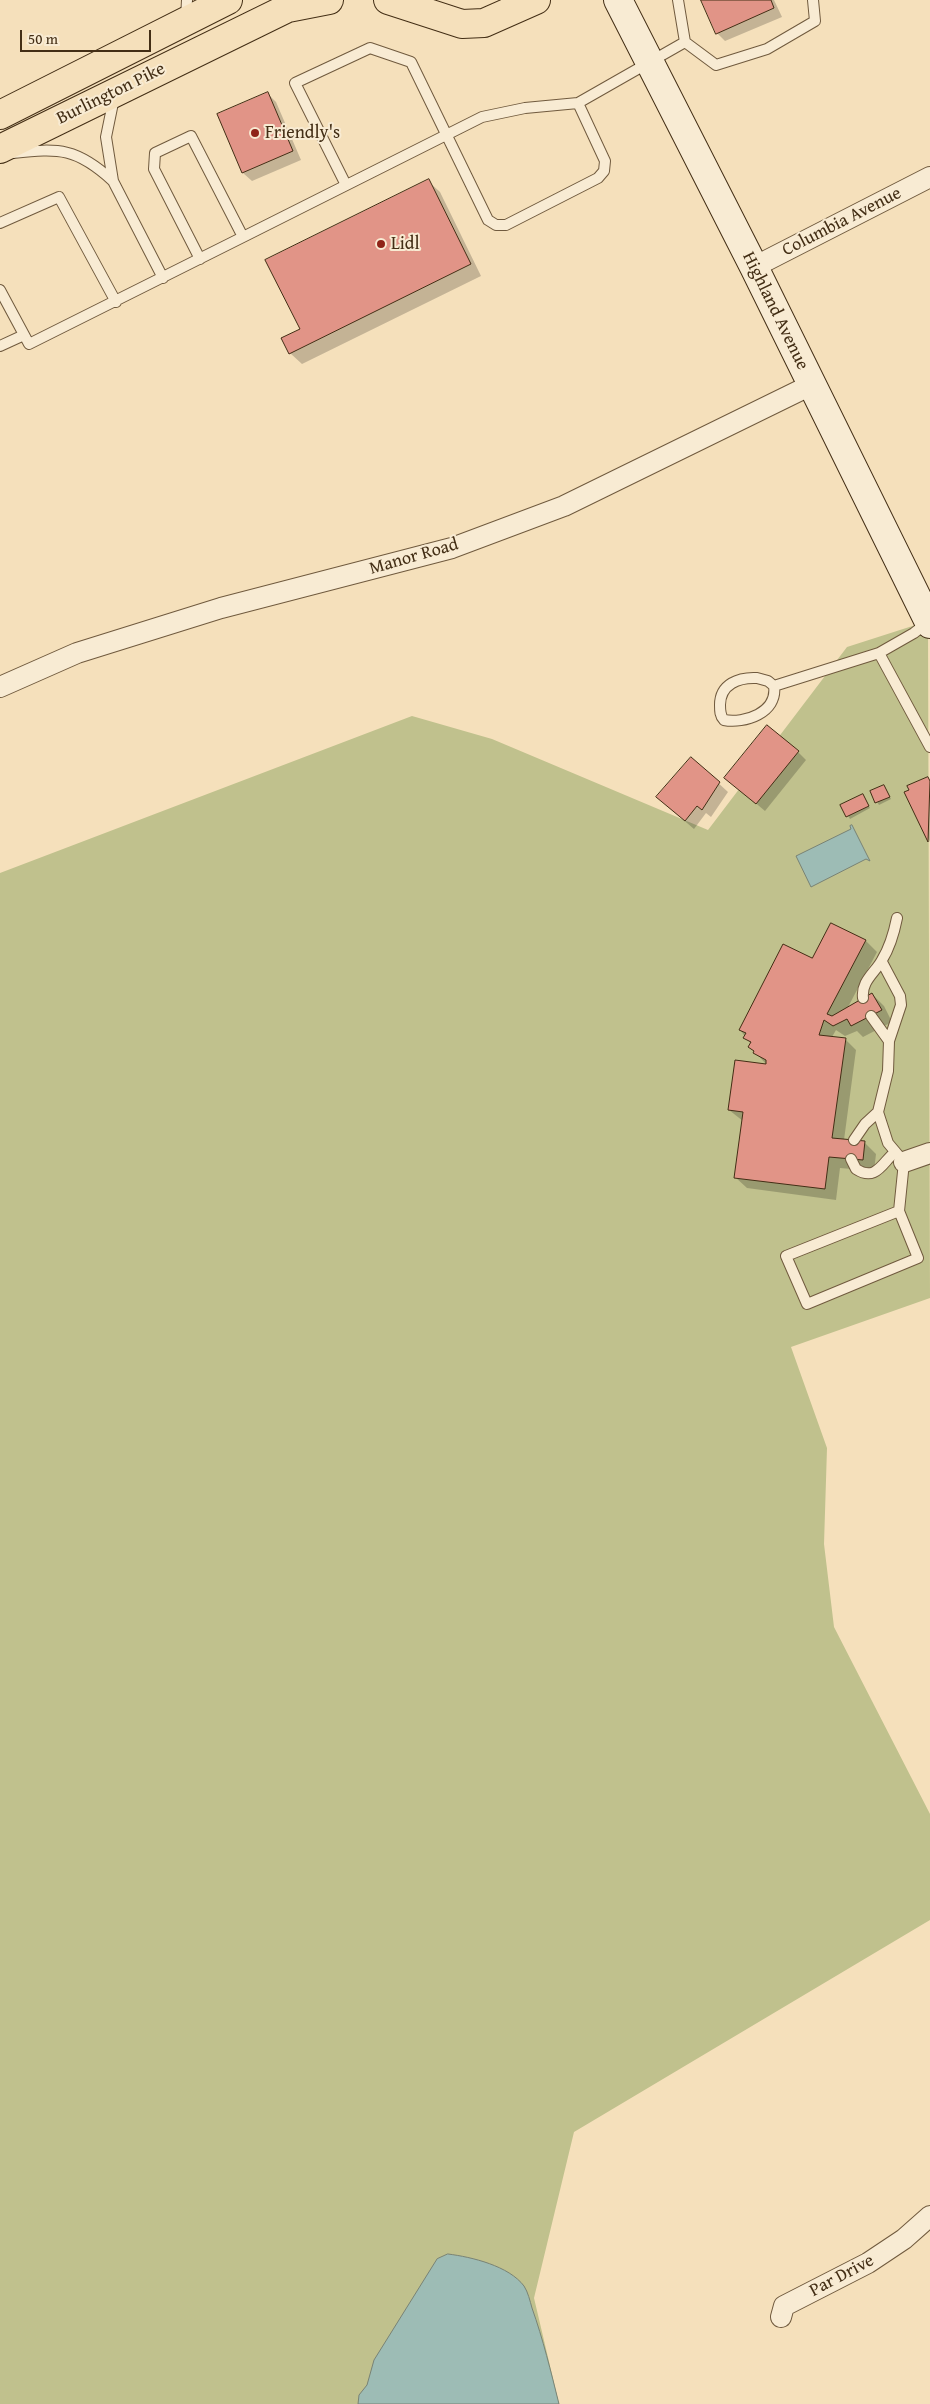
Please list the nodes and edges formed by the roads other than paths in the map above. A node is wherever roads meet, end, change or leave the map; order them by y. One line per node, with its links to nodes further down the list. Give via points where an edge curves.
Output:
1 (228, 0): 9 (highway, Burlington Pike)
2 (329, 0): 8 (highway, Burlington Pike)
3 (388, 0): 4 (highway, via 462,24 484,23)
4 (536, 0)
5 (618, 0): 11 (street, Highland Avenue)
6 (678, 0): 10 (lane)
7 (813, 0): 10 (lane, via 815,21 768,49 716,65)
8 (296, 4): 12 (highway, Burlington Pike)
9 (186, 11): 14 (highway, Burlington Pike)
10 (685, 42): 11 (lane)
11 (650, 64): 13 (lane); 24 (street, Highland Avenue)
12 (115, 92): 16 (highway, Burlington Pike); 19 (lane, via 106,137)
13 (578, 103): 15 (lane, via 525,108 482,118); 15 (lane, via 605,161 604,171 598,178 506,225 496,225 488,220)
14 (2, 108)
15 (447, 135): 20 (lane); 20 (lane, via 411,62 370,48 295,83)
16 (0, 149)
17 (0, 154): 19 (lane, via 47,149 74,154 92,162)
18 (930, 177): 24 (street, Columbia Avenue)
19 (113, 181): 25 (lane)
20 (346, 185): 22 (lane)
21 (0, 223): 27 (lane, via 59,197)
22 (243, 237): 23 (lane); 23 (lane, via 191,136 155,153 154,169)
23 (200, 258): 25 (lane)
24 (754, 267): 30 (street, Highland Avenue)
25 (163, 278): 27 (lane)
26 (0, 290): 28 (lane)
27 (116, 302): 28 (lane, via 29,344)
28 (24, 335): 29 (lane)
29 (0, 346)
30 (811, 385): 31 (street, Highland Avenue); 34 (street, Manor Road, via 564,506 452,548 221,608 77,653)
31 (930, 622): 32 (lane)
32 (879, 653): 33 (lane); 35 (lane)
33 (774, 686): 33 (lane, via 757,678 740,679 730,684 721,698 722,719 740,722 758,716 771,700)
34 (0, 687)
35 (930, 747)
36 (896, 918): 37 (lane, via 893,937)
37 (882, 962): 38 (lane, via 866,983); 40 (lane, via 902,1006)
38 (863, 998)
39 (871, 1016): 40 (lane)
40 (889, 1041): 41 (lane, via 888,1071)
41 (878, 1112): 42 (lane, via 864,1124); 44 (lane, via 888,1143)
42 (854, 1140)
43 (930, 1153): 44 (street)
44 (900, 1157): 45 (lane, via 870,1174 856,1169); 46 (lane)
45 (851, 1159)
46 (900, 1212): 46 (lane, via 918,1258 807,1304 786,1256)
47 (930, 2216): 48 (street, Par Drive, via 907,2237 868,2262 784,2306)
48 (781, 2317)

